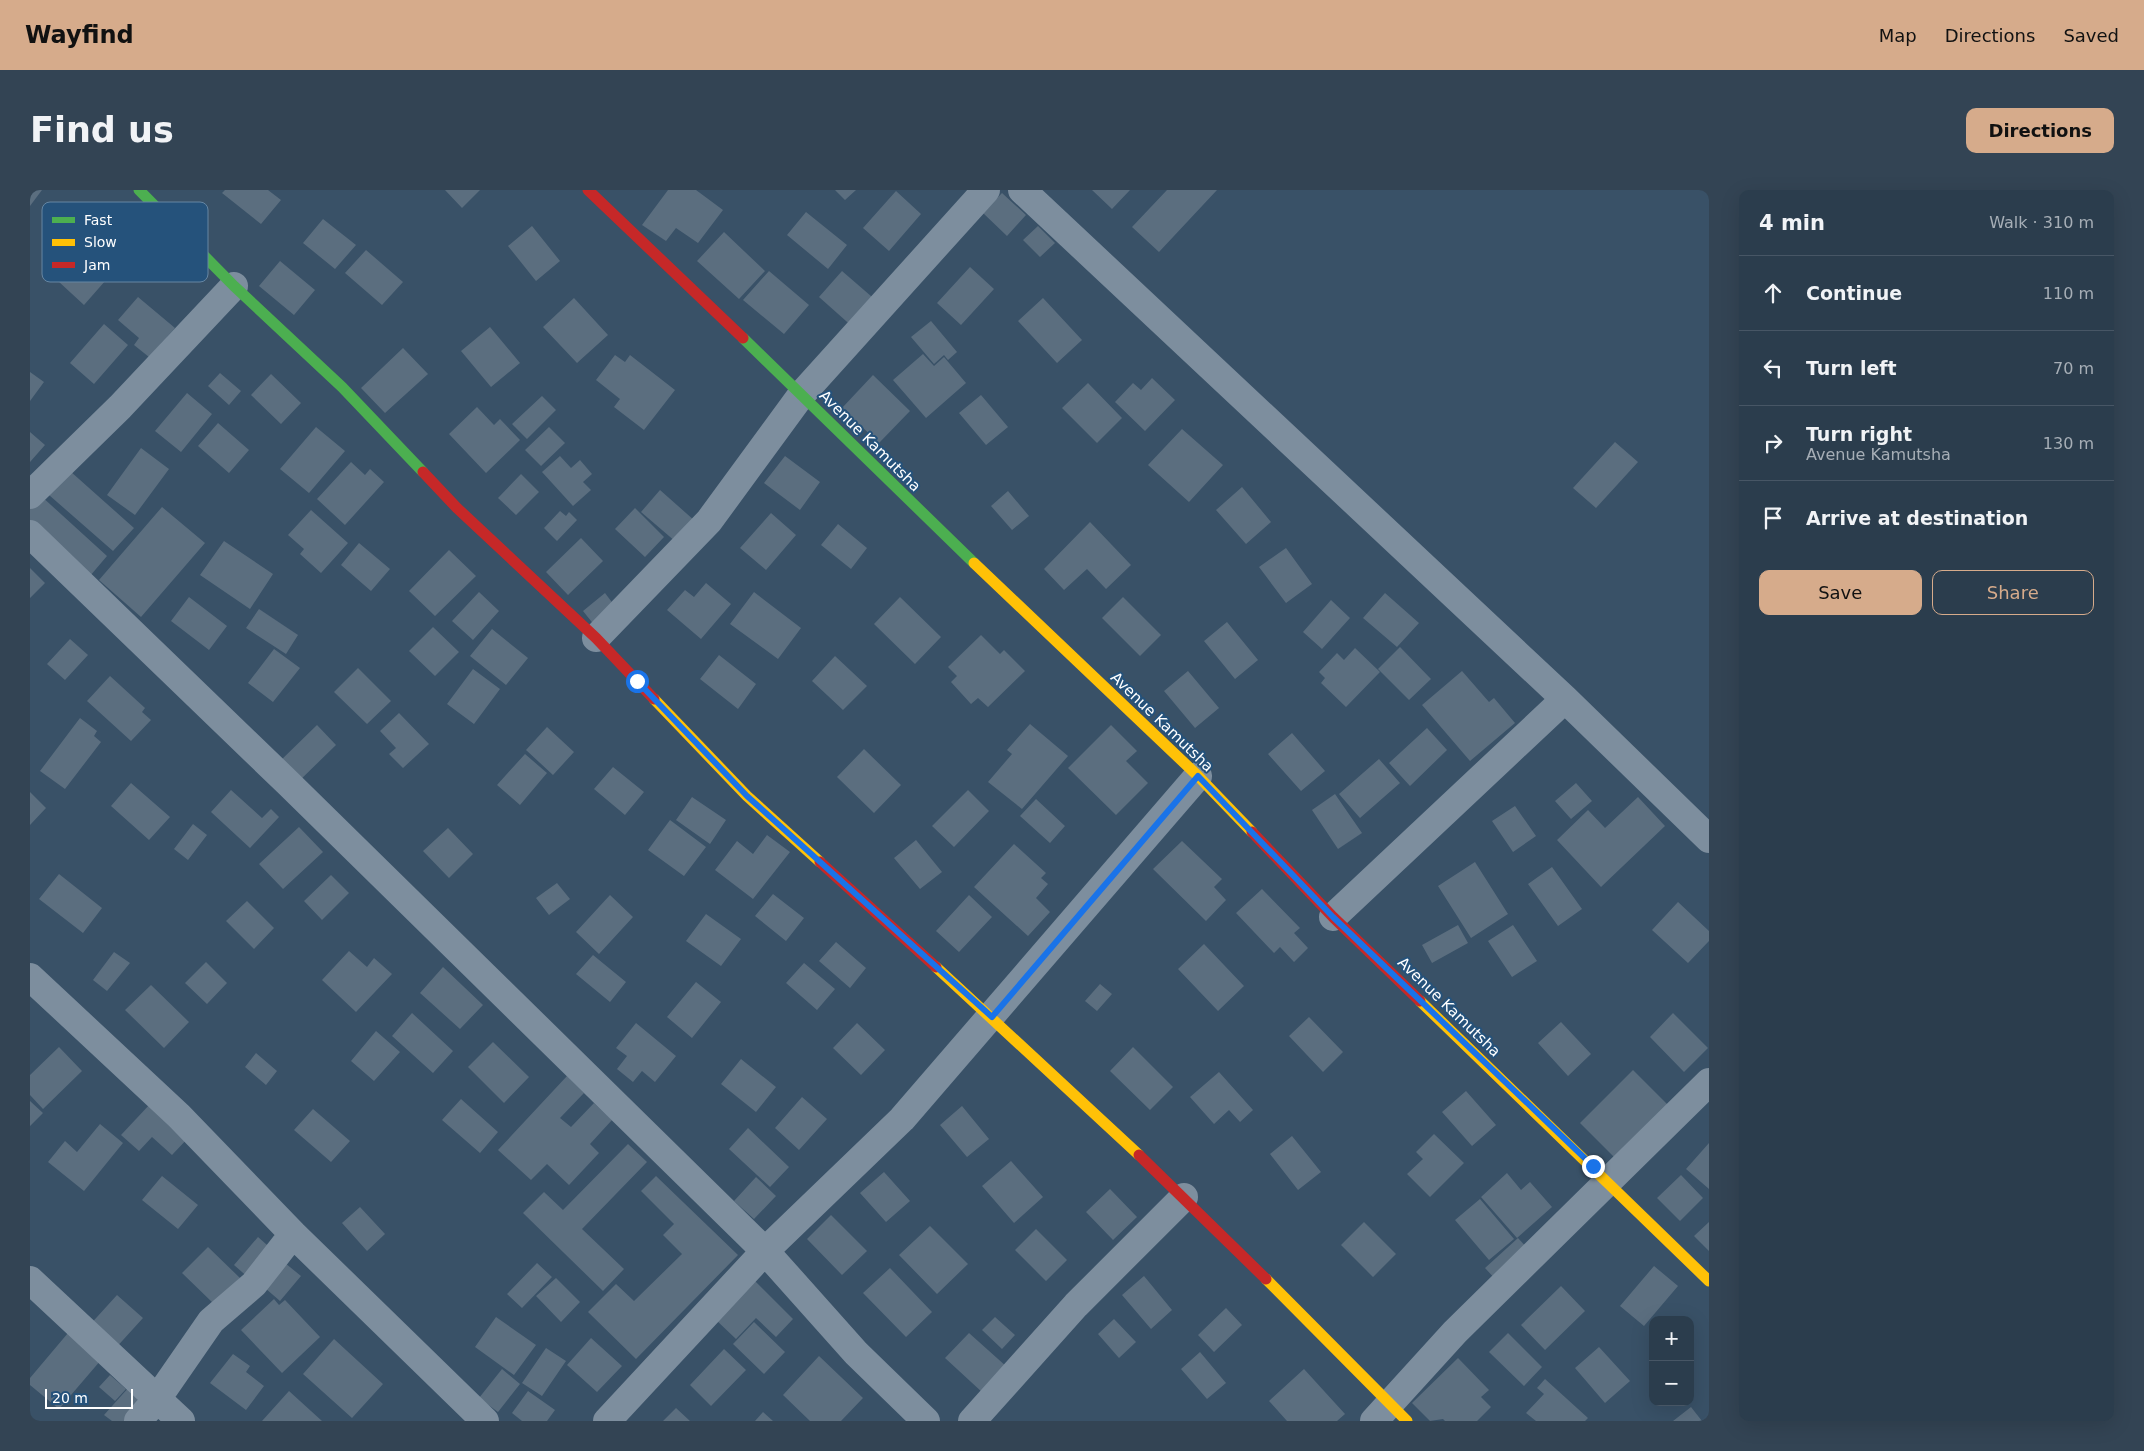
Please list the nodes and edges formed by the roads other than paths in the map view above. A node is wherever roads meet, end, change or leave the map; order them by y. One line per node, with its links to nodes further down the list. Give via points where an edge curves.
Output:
1 (139, 190): 5 (street)
2 (588, 190): 8 (street, Avenue Kamutsha)
3 (986, 190): 8 (street)
4 (1022, 190): 12 (street)
5 (151, 202)
6 (208, 260): 7 (street)
7 (234, 286): 9 (street, via 120,407); 11 (street, via 342,387 458,508)
8 (802, 394): 11 (street, via 709,521); 13 (street, Avenue Kamutsha)
9 (30, 495)
10 (30, 534): 22 (street)
11 (596, 638): 17 (street, via 747,796)
12 (1565, 699): 14 (street); 15 (street)
13 (1198, 776): 15 (street, Avenue Kamutsha); 17 (street)
14 (1709, 839)
15 (1333, 917): 19 (street, Avenue Kamutsha)
16 (30, 977): 21 (street, via 179,1116)
17 (992, 1017): 20 (street); 22 (street, via 902,1119)
18 (1709, 1082): 19 (street)
19 (1607, 1180): 24 (street, Avenue Kamutsha); 26 (street, via 1455,1332)
20 (1184, 1197): 26 (street); 32 (street, via 1076,1304)
21 (293, 1234): 25 (street, via 254,1284 211,1321); 29 (street)
22 (765, 1251): 30 (street); 31 (street, via 856,1353)
23 (30, 1280): 25 (street)
24 (1709, 1281)
25 (157, 1399): 27 (street); 28 (street)
26 (1390, 1416)
27 (138, 1421)
28 (181, 1421)
29 (484, 1421)
30 (607, 1421)
31 (926, 1421)
32 (972, 1421)

